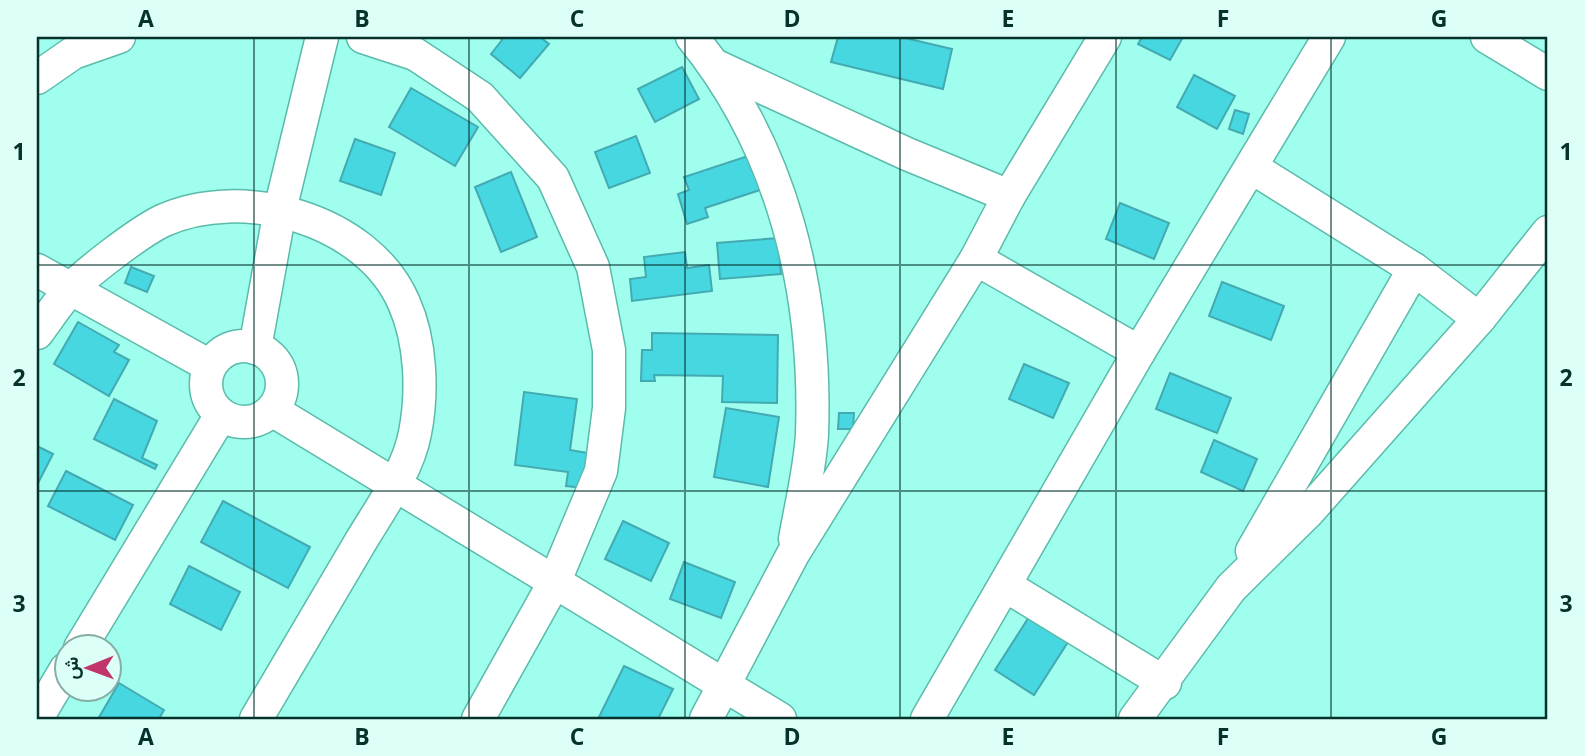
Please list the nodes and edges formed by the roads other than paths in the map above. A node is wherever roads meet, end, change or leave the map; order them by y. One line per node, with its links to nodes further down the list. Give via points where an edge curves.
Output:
1 (119, 37): 10 (street, via 73,53)
2 (323, 37): 13 (street)
3 (363, 37): 28 (street, via 415,54 480,97 553,178 593,267 608,350 609,408 601,471)
4 (692, 37): 9 (street)
5 (1329, 37): 11 (street)
6 (1487, 37): 8 (street)
7 (1102, 38): 12 (street)
8 (1544, 60)
9 (716, 66): 12 (street); 27 (street, via 765,155 793,234 811,349 812,437)
10 (37, 78)
11 (1251, 167): 16 (street); 22 (street)
12 (1009, 196): 15 (street)
13 (280, 210): 18 (street, via 248,205 204,208 162,222); 21 (street); 26 (street, via 324,226 371,256 404,301 417,342 418,391 415,435)
14 (1548, 232): 19 (street)
15 (976, 259): 22 (street); 27 (street)
16 (1414, 269): 19 (street); 30 (street)
17 (37, 270): 18 (street)
18 (69, 291): 20 (street); 23 (street)
19 (1479, 319): 30 (street, via 1309,511)
20 (37, 333)
21 (255, 348): 23 (street, via 229,349); 24 (street, via 266,353 280,374 282,387)
22 (1139, 352): 29 (street)
23 (210, 366): 25 (street, via 207,393)
24 (272, 410): 25 (street, via 248,422); 26 (street)
25 (221, 415): 31 (street)
26 (394, 486): 28 (street); 36 (street)
27 (793, 554): 33 (street)
28 (554, 583): 33 (street); 37 (street)
29 (1006, 586): 32 (street); 40 (street)
30 (1231, 587): 32 (street)
31 (88, 634)
32 (1165, 682): 41 (street)
33 (724, 688): 38 (street); 39 (street)
34 (52, 693): 35 (street)
35 (37, 718)
36 (256, 719)
37 (478, 719)
38 (706, 719)
39 (779, 719)
40 (927, 719)
41 (1135, 719)

